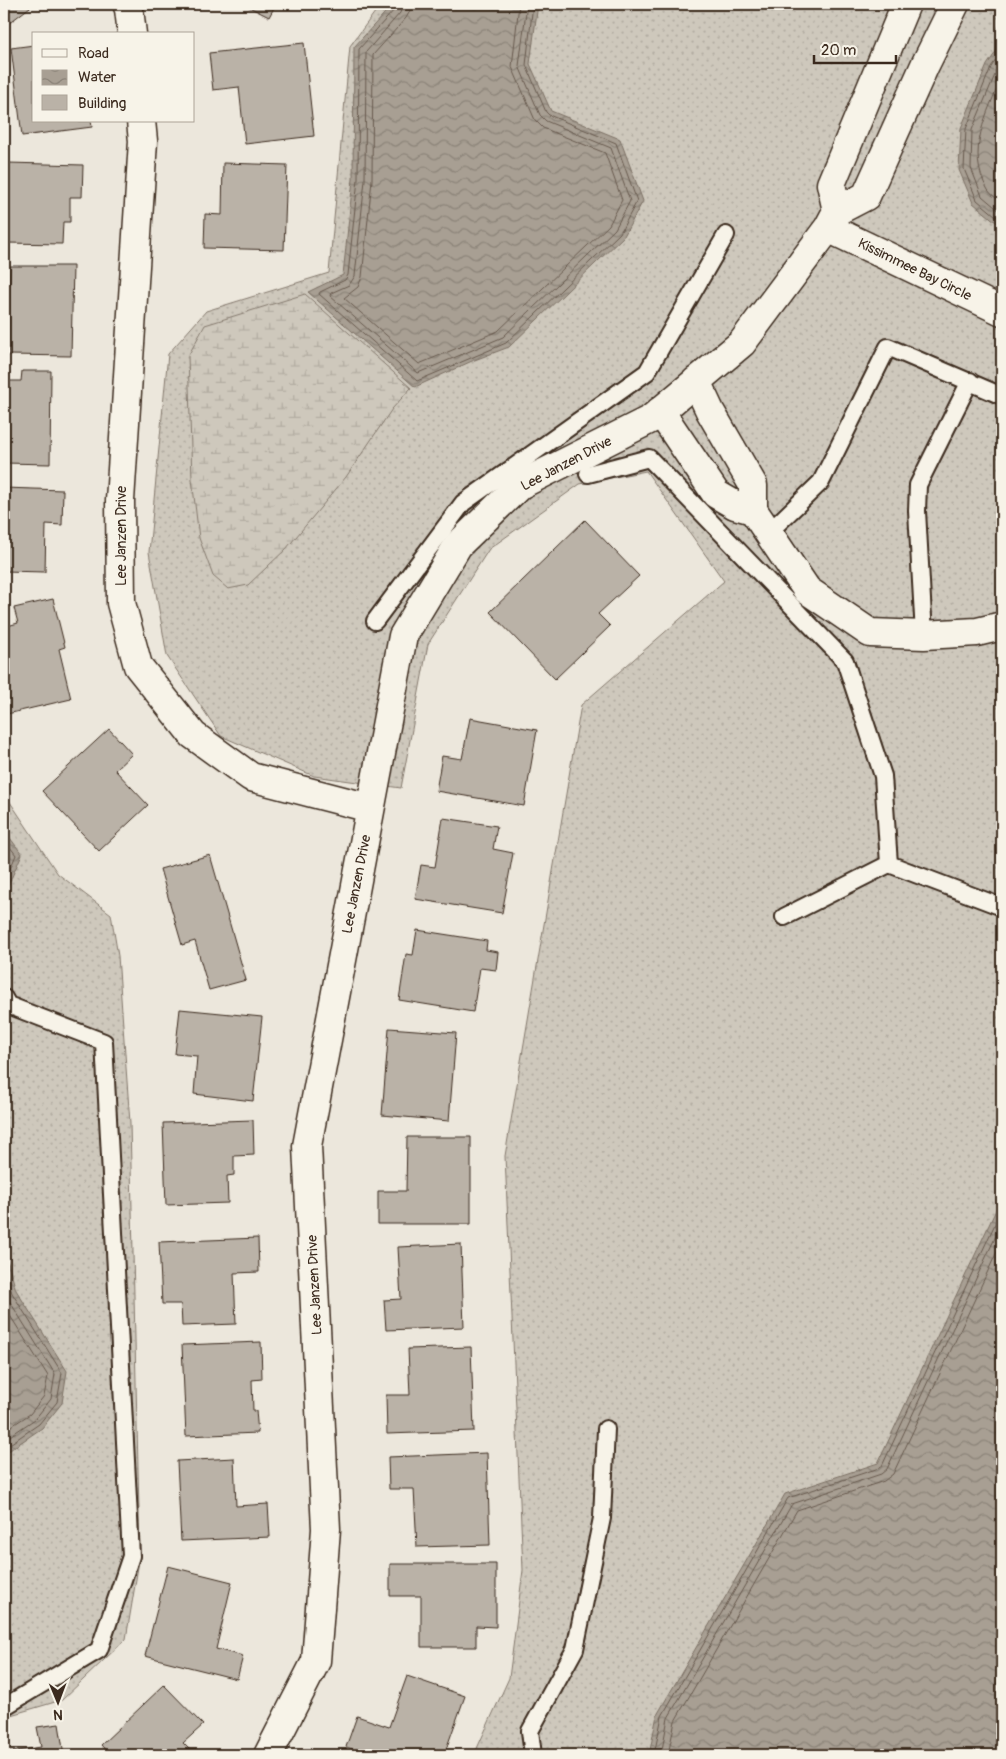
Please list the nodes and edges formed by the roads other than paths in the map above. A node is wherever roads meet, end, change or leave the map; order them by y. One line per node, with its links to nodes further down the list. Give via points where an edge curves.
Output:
1 (127, 4): 4 (street)
2 (906, 4): 6 (street, via 831,184)
3 (955, 4): 6 (street, via 866,196)
4 (132, 32)
5 (141, 122): 19 (street, Lee Janzen Drive, via 143,141 120,501 121,603 138,666 193,735 251,777)
6 (833, 219): 8 (street, Kissimmee Bay Circle); 10 (street, Lee Janzen Drive, via 742,343)
7 (726, 235): 16 (lane, via 648,372 463,503)
8 (1002, 311)
9 (970, 381): 11 (lane); 15 (lane, via 888,347 822,482); 18 (lane, via 918,485 916,511)
10 (696, 382): 12 (street, Lee Janzen Drive); 14 (street, via 753,485)
11 (1002, 396)
12 (660, 412): 14 (street, via 716,494 735,505); 19 (street, Lee Janzen Drive, via 520,486 458,545 403,636)
13 (588, 474): 20 (lane, via 648,458 844,661 883,776)
14 (753, 510): 15 (street)
15 (768, 533): 18 (street, via 807,590 870,633)
16 (374, 621)
17 (1002, 626): 18 (street, via 977,632)
18 (924, 635)
19 (370, 808): 26 (street, Lee Janzen Drive, via 307,1146 326,1529 316,1661)
20 (889, 864): 21 (lane); 22 (lane)
21 (1002, 907)
22 (784, 917)
23 (4, 998): 25 (lane, via 8,1005 104,1042 132,1556 99,1650)
24 (606, 1429): 27 (lane, via 602,1518 575,1650 530,1730)
25 (4, 1707)
26 (268, 1755)
27 (533, 1755)

